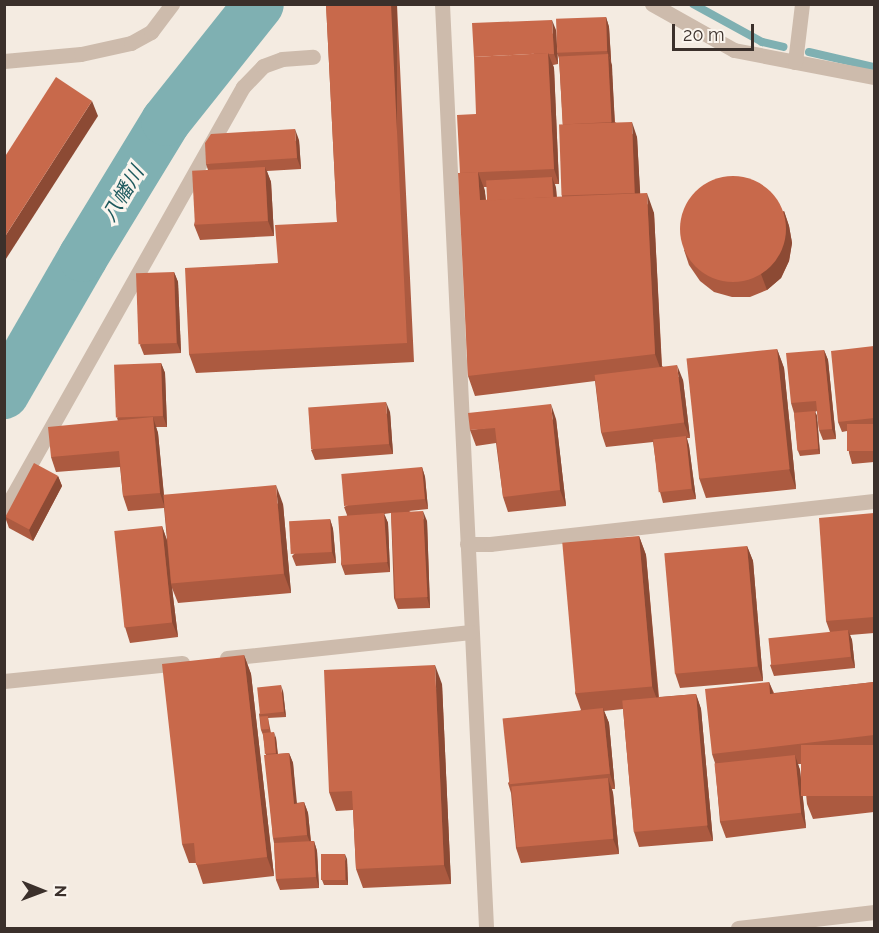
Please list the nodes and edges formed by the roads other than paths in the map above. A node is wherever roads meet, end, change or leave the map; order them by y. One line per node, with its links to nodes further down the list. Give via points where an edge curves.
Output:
1 (172, 4): 6 (street, via 151,32 131,43 81,54)
2 (442, 4): 11 (street)
3 (652, 4): 7 (street, via 734,50)
4 (802, 4): 7 (street)
5 (313, 57): 10 (street, via 282,59 263,66 243,87)
6 (4, 61)
7 (795, 62): 8 (street)
8 (874, 77)
9 (874, 501): 11 (street)
10 (4, 511)
11 (467, 544): 12 (street)
12 (471, 632): 13 (street); 15 (street)
13 (4, 681)
14 (874, 912): 16 (street)
15 (486, 928)
16 (738, 928)

